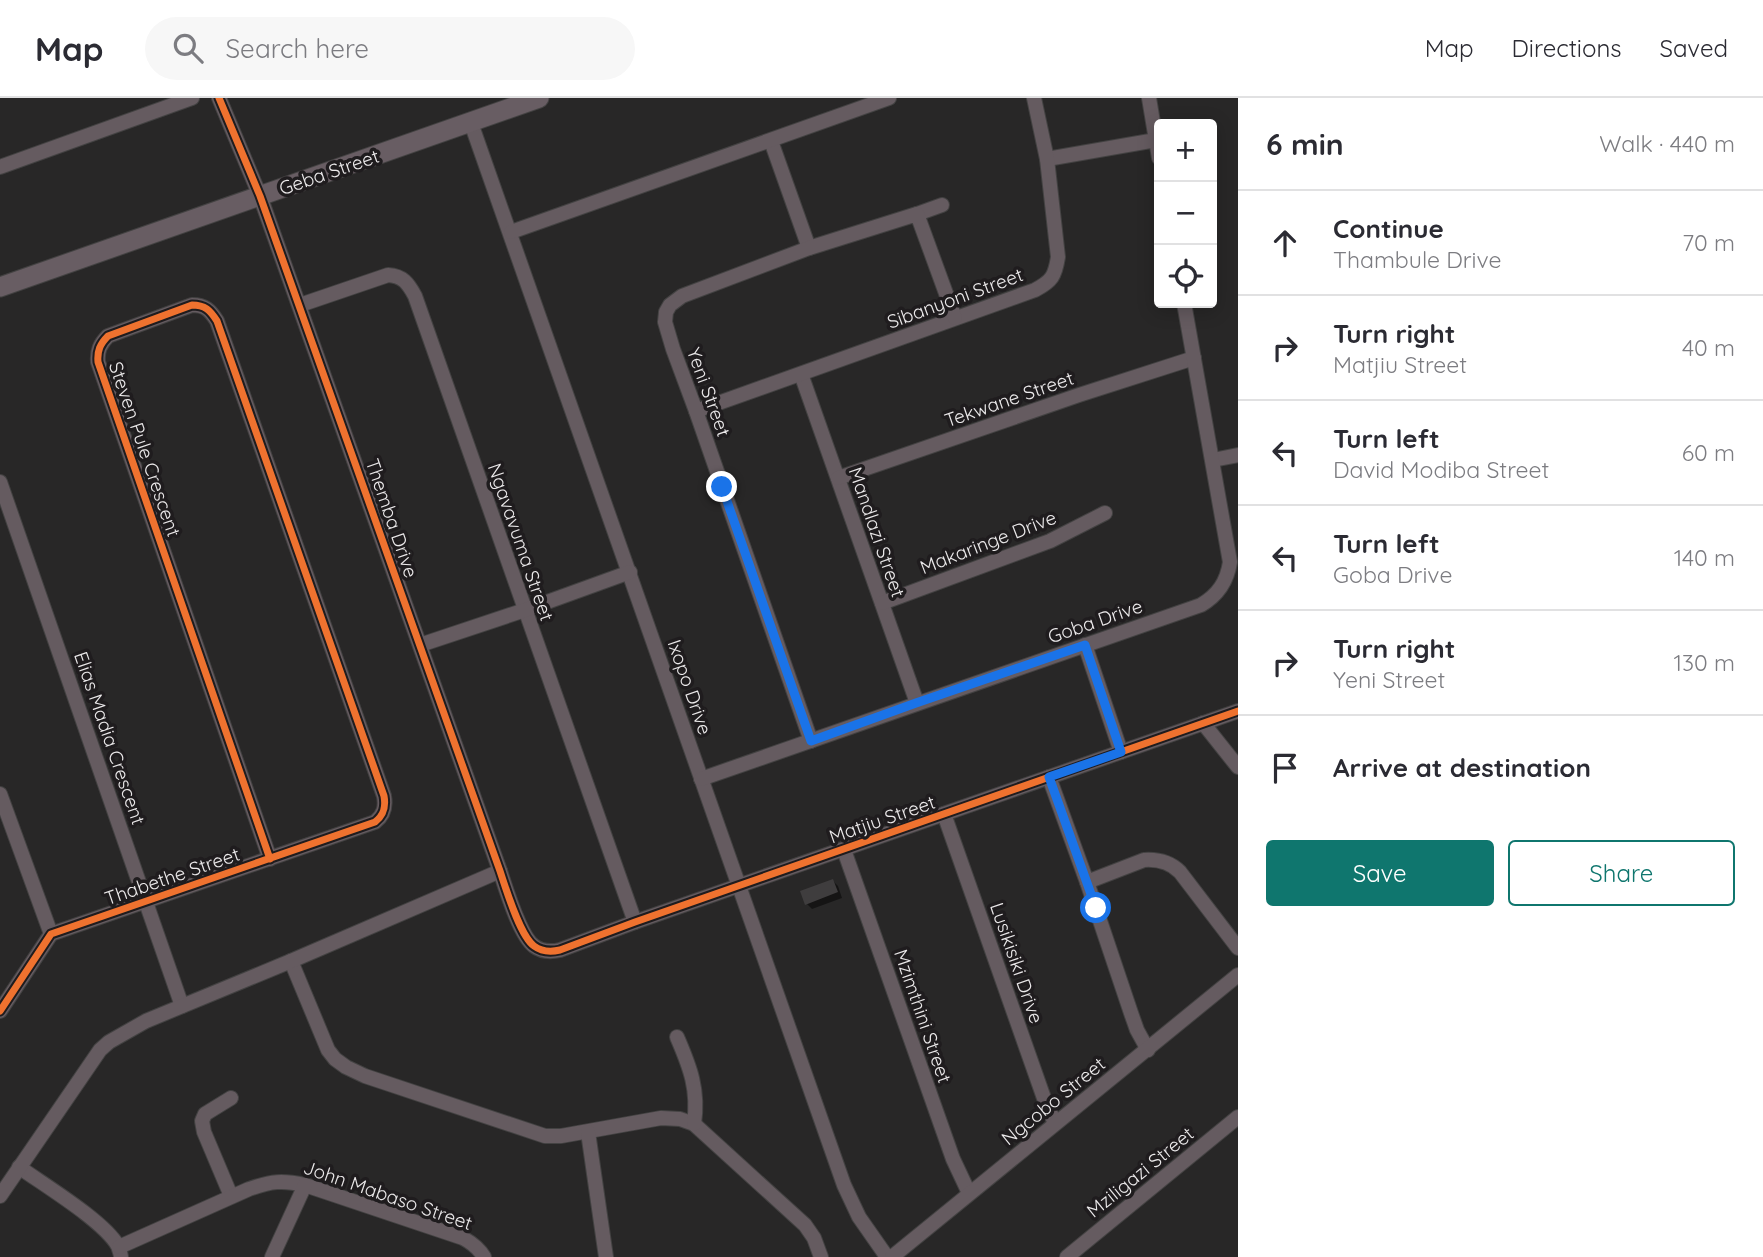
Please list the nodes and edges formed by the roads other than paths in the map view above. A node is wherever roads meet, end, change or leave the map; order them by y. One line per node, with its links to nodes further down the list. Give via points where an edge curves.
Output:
1 (192, 98): 12 (street)
2 (219, 98): 13 (street, Themba Drive)
3 (539, 98): 7 (street, Geba Street)
4 (889, 98): 10 (street)
5 (1034, 98): 11 (street, Sibanyoni Street)
6 (1149, 98): 8 (street)
7 (471, 123): 13 (street, Geba Street); 16 (street, Ixopo Drive)
8 (1154, 128)
9 (1154, 140): 11 (street)
10 (771, 141): 16 (street); 17 (street)
11 (1046, 159): 21 (street, Sibanyoni Street, via 1058,257 1052,279 1035,290)
12 (0, 167)
13 (260, 196): 18 (street, Geba Street); 19 (street, Themba Drive)
14 (942, 205): 15 (street, Yeni Street)
15 (917, 214): 17 (street, Yeni Street); 21 (street)
16 (510, 232): 30 (street, Ixopo Drive)
17 (809, 248): 24 (street, Yeni Street, via 682,296 670,305 665,322)
18 (0, 287)
19 (300, 305): 32 (street, Ngavavuma Street, via 388,275 408,283); 33 (street, Themba Drive)
20 (1185, 308): 22 (street, Goba Drive)
21 (955, 318): 23 (street, Sibanyoni Street)
22 (1194, 358): 26 (street, Goba Drive); 27 (street, Tekwane Street)
23 (801, 374): 24 (street, Sibanyoni Street); 27 (street, Mandlazi Street)
24 (696, 411): 38 (street, Yeni Street)
25 (1238, 455): 26 (street)
26 (1213, 460): 34 (street, Goba Drive, via 1230,562 1221,588 1201,605)
27 (838, 478): 31 (street, Mandlazi Street)
28 (0, 482): 51 (street, Elias Madia Crescent)
29 (1105, 513): 31 (street, Makaringe Drive, via 1050,541)
30 (629, 572): 32 (street); 42 (street, Ixopo Drive)
31 (882, 603): 35 (street, Mandlazi Street)
32 (525, 610): 33 (street); 52 (street, Ngavavuma Street)
33 (420, 645): 48 (street, Themba Drive)
34 (1085, 645): 35 (street, Goba Drive); 39 (street)
35 (916, 703): 38 (street, Goba Drive)
36 (1238, 710): 37 (street, Matjiu Street)
37 (1203, 723): 39 (street, Matjiu Street); 40 (street)
38 (811, 741): 42 (street, Goba Drive)
39 (1121, 752): 41 (street, Matjiu Street)
40 (1238, 767)
41 (1049, 777): 45 (street, Matjiu Street); 49 (street)
42 (701, 779): 50 (street, Ixopo Drive)
43 (0, 794): 53 (street)
44 (385, 809): 47 (street, Thabethe Street, via 374,822); 47 (street, Steven Pule Crescent, via 380,783 211,312 192,304 108,337 98,355 102,374)
45 (944, 814): 46 (street, Matjiu Street); 64 (street, Lusikisiki Drive)
46 (844, 849): 50 (street, Matjiu Street); 69 (street, Mzimthini Street)
47 (270, 859): 51 (street, Thabethe Street)
48 (500, 871): 54 (street, Themba Drive, via 525,936); 56 (street)
49 (1087, 882): 55 (street, via 1144,860 1168,863); 61 (street, via 1137,1030)
50 (738, 886): 52 (street, Matjiu Street); 77 (street, Ixopo Drive, via 844,1185 859,1217)
51 (146, 901): 53 (street, Thabethe Street); 59 (street, Elias Madia Crescent)
52 (635, 922): 54 (street, Matjiu Street, via 560,950)
53 (51, 934): 58 (street)
54 (535, 947)
55 (1238, 948)
56 (291, 961): 59 (street); 66 (street, via 328,1050 346,1067 545,1136)
57 (1238, 975): 61 (street, Ngcobo Street)
58 (2, 1003)
59 (182, 1006): 67 (street, via 146,1021 100,1050)
60 (677, 1037): 65 (street, via 695,1088)
61 (1148, 1050): 64 (street, Ngcobo Street)
62 (230, 1098): 71 (street, via 205,1114 202,1121)
63 (1238, 1117): 78 (street, Mziligazi Street)
64 (1055, 1123): 69 (street, Ngcobo Street)
65 (694, 1124): 66 (street, via 661,1118); 76 (street, via 799,1219)
66 (588, 1132): 75 (street)
67 (19, 1167): 70 (street); 72 (street, via 83,1213)
68 (305, 1185): 71 (street, John Mabaso Street, via 269,1182); 73 (street); 74 (street, John Mabaso Street, via 463,1238)
69 (969, 1193): 77 (street, Ngcobo Street)
70 (0, 1196)
71 (232, 1196): 72 (street, John Mabaso Street)
72 (120, 1252)
73 (272, 1257)
74 (484, 1257)
75 (606, 1257)
76 (821, 1257)
77 (890, 1257)
78 (1067, 1257)

